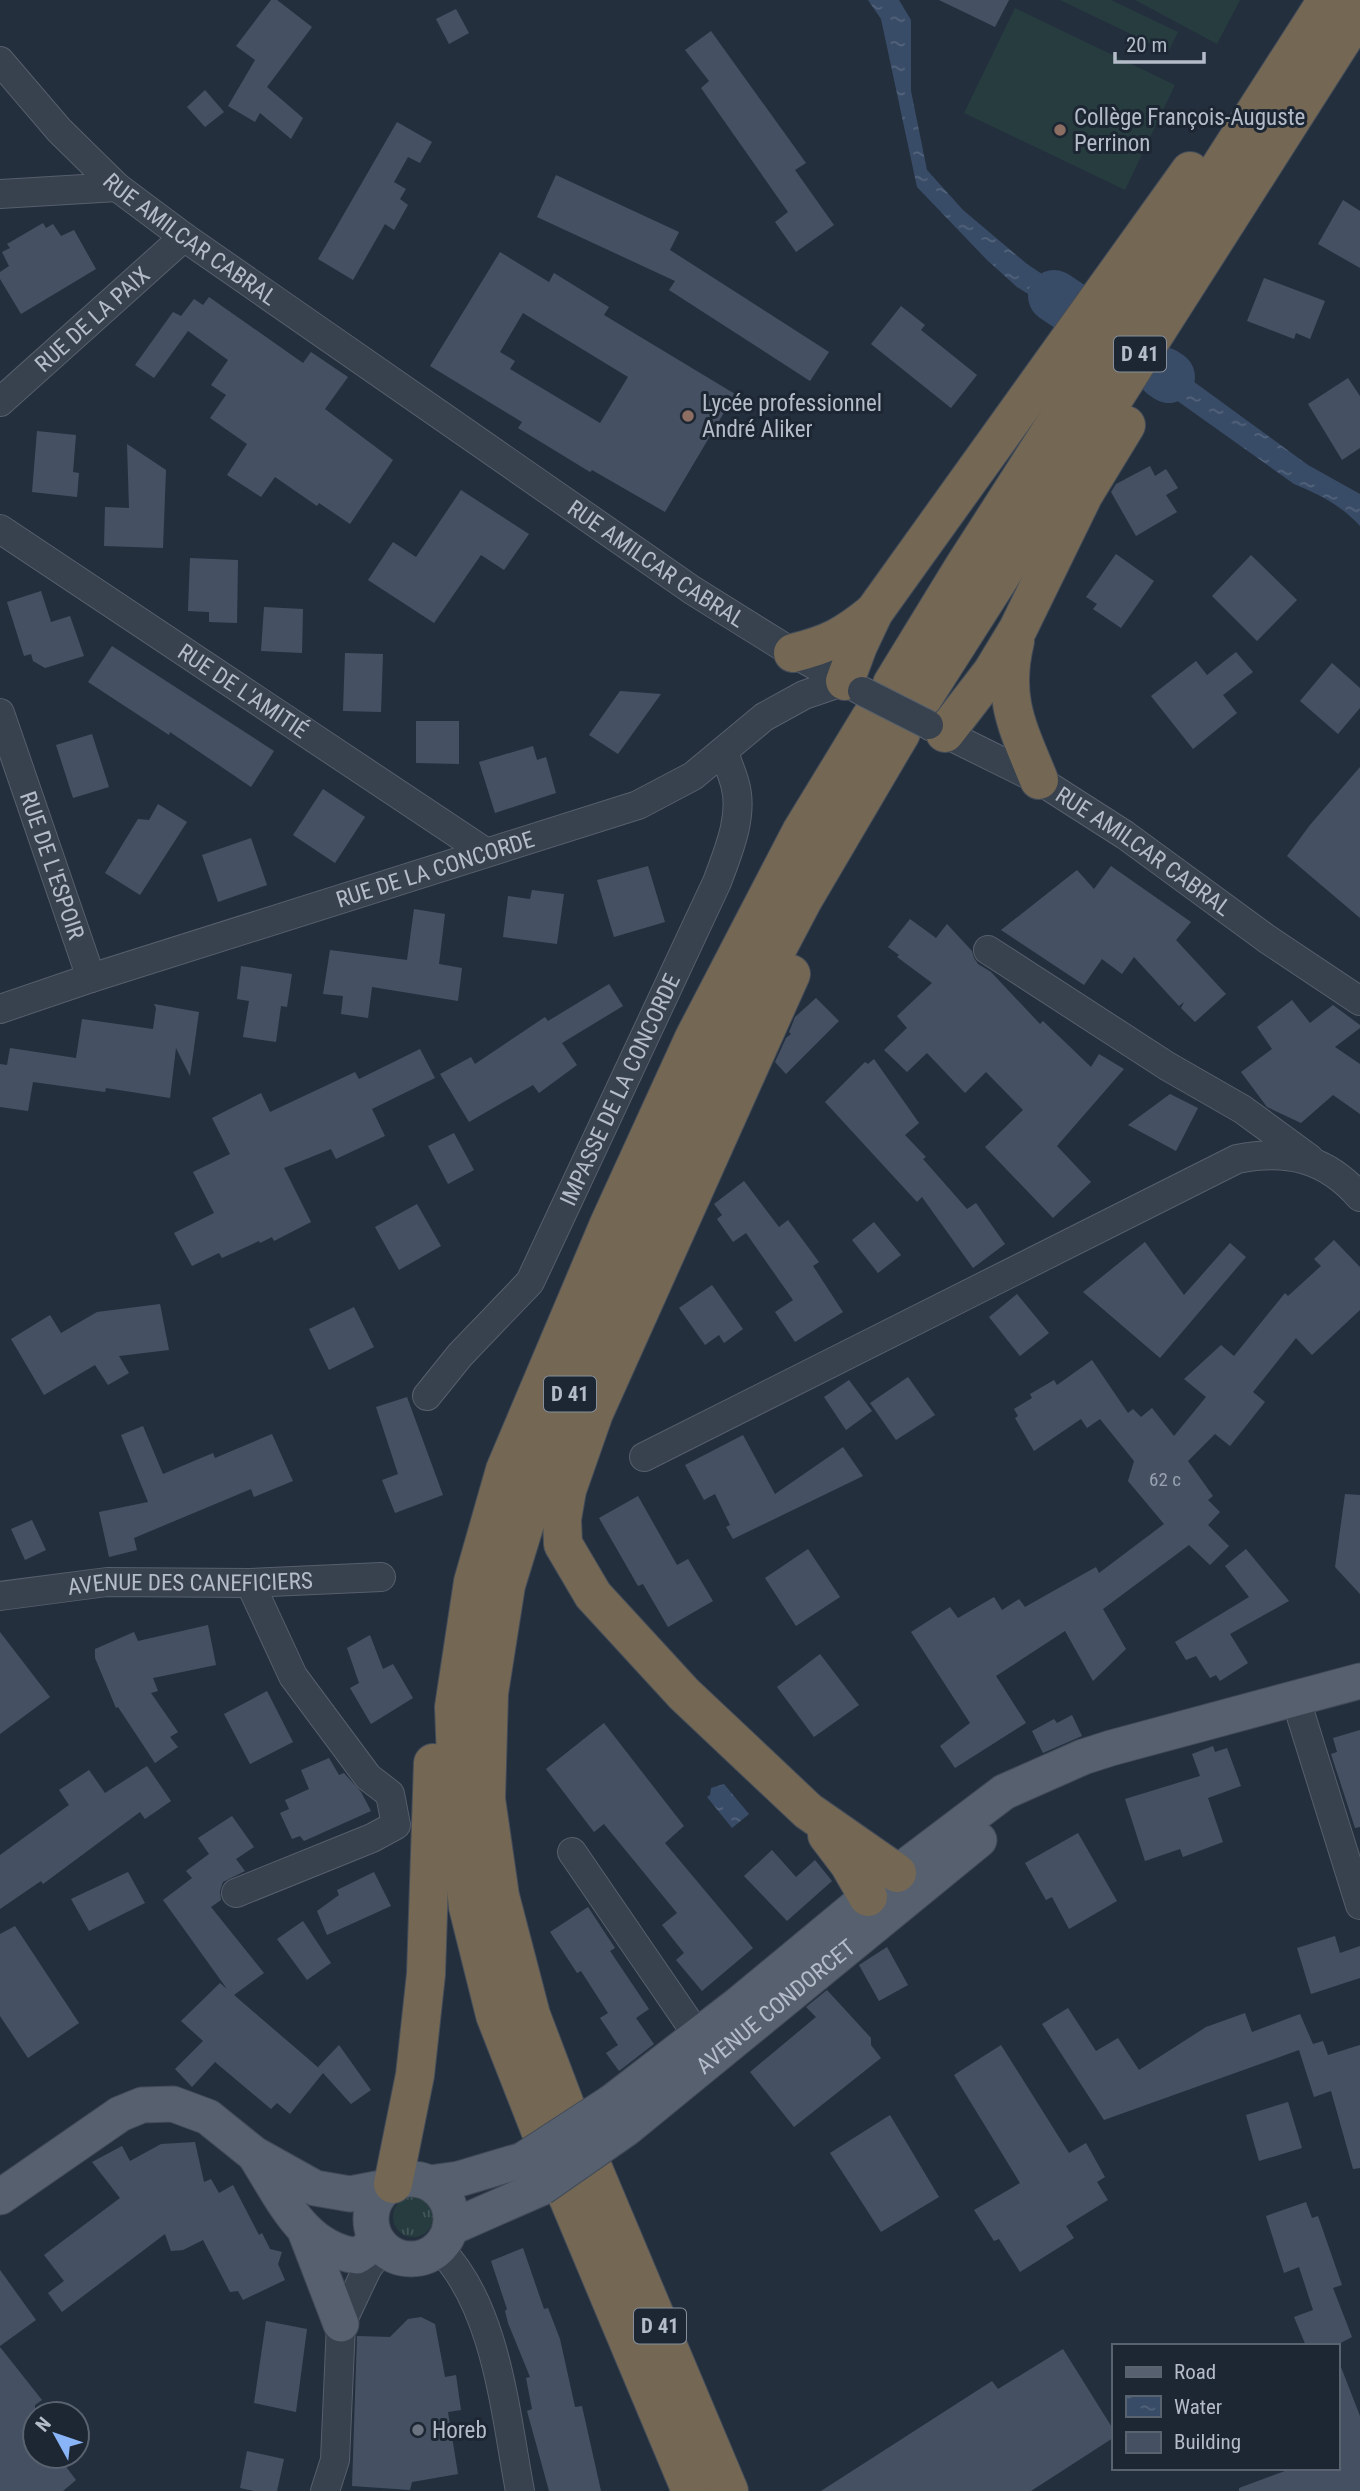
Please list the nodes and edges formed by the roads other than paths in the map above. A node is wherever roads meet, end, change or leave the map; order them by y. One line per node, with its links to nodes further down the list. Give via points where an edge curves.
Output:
1 (1351, 9): 2 (highway, D 41); 4 (highway, D 41)
2 (1332, 56): 11 (highway, via 1190,317 1084,494); 13 (highway, D 41)
3 (0, 61): 5 (street, RUE AMILCAR CABRAL)
4 (1278, 78): 10 (highway, via 1197,160); 13 (highway, D 41, via 963,568)
5 (117, 187): 6 (street); 7 (street, RUE AMILCAR CABRAL)
6 (0, 194)
7 (184, 237): 8 (street, RUE DE LA PAIX); 12 (street, RUE AMILCAR CABRAL, via 692,590)
8 (0, 402)
9 (0, 529): 17 (street, RUE DE L'AMITIÉ)
10 (874, 612): 12 (highway, via 848,633); 13 (highway, via 858,646)
11 (1018, 629): 13 (highway, via 992,671); 16 (highway, via 1009,691 1013,715)
12 (793, 653): 13 (street, RUE AMILCAR CABRAL)
13 (896, 712): 15 (street, RUE DE LA CONCORDE, via 804,695 764,718); 16 (street, RUE AMILCAR CABRAL); 26 (highway, D 41, via 801,832 694,1038); 34 (highway, via 594,1413 567,1490 562,1519 563,1544 593,1595 684,1694 808,1811); 38 (highway, D 41, via 737,1025 645,1225 550,1442 506,1585 489,1693 485,1799 500,1896 531,2015)
14 (0, 713): 19 (street, RUE DE L'ESPOIR)
15 (724, 752): 17 (street, RUE DE LA CONCORDE, via 694,776 638,805); 24 (street, IMPASSE DE LA CONCORDE, via 736,786 736,807 734,837 717,882 530,1282)
16 (1039, 780): 20 (street, RUE AMILCAR CABRAL)
17 (485, 852): 19 (street, RUE DE LA CONCORDE)
18 (988, 950): 22 (street, via 1242,1109)
19 (91, 978): 21 (street, RUE DE LA CONCORDE)
20 (1360, 1001)
21 (0, 1009)
22 (1311, 1159): 23 (street, via 1346,1181); 25 (street, via 1237,1159)
23 (1360, 1197)
24 (427, 1395)
25 (644, 1457)
26 (505, 1470): 38 (highway, D 41, via 473,1582 454,1707 458,1811 468,1907 495,2015); 39 (highway, via 451,1587 439,1650 426,1974)
27 (381, 1577): 28 (street, AVENUE DES CANEFICIERS)
28 (250, 1583): 29 (street, AVENUE DES CANEFICIERS, via 107,1582); 33 (street, via 293,1675 368,1777 390,1794 396,1825)
29 (0, 1596)
30 (1360, 1681): 31 (main road, AVENUE CONDORCET)
31 (1296, 1700): 34 (main road, AVENUE CONDORCET, via 1083,1757 1004,1792); 35 (street)
32 (572, 1852): 36 (street)
33 (236, 1893)
34 (884, 1894): 36 (main road, AVENUE CONDORCET)
35 (1360, 1905)
36 (706, 2047): 38 (main road, AVENUE CONDORCET, bridge, via 620,2115)
37 (254, 2154): 39 (main road, AVENUE CONDORCET, via 315,2188 350,2194); 40 (main road, AVENUE CONDORCET, via 208,2116 173,2104 142,2105 120,2114); 41 (main road, AVENUE CONDORCET)
38 (554, 2155): 39 (main road, AVENUE CONDORCET, via 459,2179); 42 (main road, AVENUE CONDORCET); 47 (highway, D 41); 48 (highway, D 41)
39 (403, 2184): 42 (main road, via 440,2191 451,2215); 43 (main road, via 378,2196 373,2207 371,2220)
40 (0, 2197)
41 (306, 2234): 43 (main road, AVENUE CONDORCET, via 338,2254 357,2256); 44 (main road)
42 (444, 2238): 43 (main road, via 427,2256 414,2259 401,2258); 46 (street, via 489,2334)
43 (379, 2244): 44 (street)
44 (341, 2324): 45 (street, via 335,2460)
45 (325, 2491)
46 (520, 2491)
47 (691, 2491)
48 (729, 2491)

